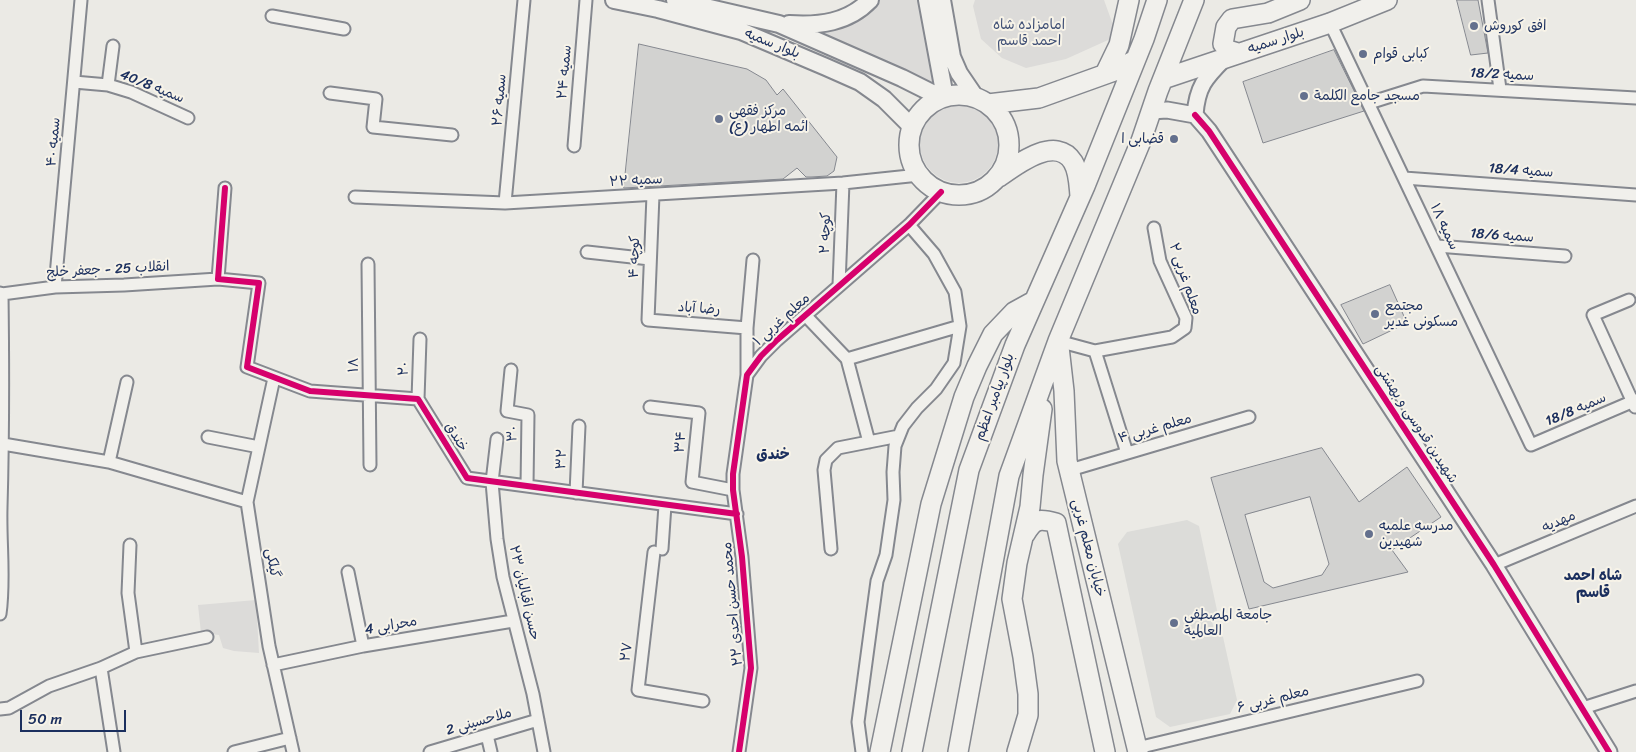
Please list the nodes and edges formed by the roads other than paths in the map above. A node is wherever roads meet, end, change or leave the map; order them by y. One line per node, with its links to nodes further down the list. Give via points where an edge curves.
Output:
1 (81, 0): 26 (street, سمیه ۴۰)
2 (524, 0): 50 (street, سمیه ۲۶)
3 (586, 0): 39 (street, سمیه ۲۴)
4 (614, 0): 37 (main road, بلوار سمیه, via 741,31 826,67 860,82 884,99)
5 (675, 0): 18 (main road, بلوار سمیه)
6 (870, 0): 18 (main road, via 831,23)
7 (927, 0): 30 (main road)
8 (942, 0): 32 (main road, via 952,57 959,73)
9 (1129, 0): 24 (main road, via 1119,45)
10 (1136, 0): 20 (main road)
11 (1157, 0): 20 (main road, بلوار پیامبر اعظم)
12 (1194, 0): 25 (main road)
13 (1300, 0): 22 (main road, via 1268,13 1232,19 1226,27 1223,44)
14 (1387, 0): 17 (main road, بلوار سمیه)
15 (1488, 0): 28 (street)
16 (272, 16): 19 (street)
17 (1330, 23): 22 (main road, بلوار سمیه); 33 (street, سمیه ۱۸)
18 (779, 24): 30 (main road, بلوار سمیه)
19 (344, 29)
20 (1144, 39): 23 (main road, بلوار پیامبر اعظم)
21 (113, 46): 27 (street)
22 (1232, 55): 25 (main road, بلوار سمیه); 35 (street, via 1210,72 1200,86)
23 (1135, 60): 24 (main road); 49 (main road, بلوار پیامبر اعظم)
24 (1105, 74): 32 (main road, via 1038,98)
25 (1163, 79): 34 (main road)
26 (74, 82): 27 (street, سمیه 40/8); 61 (street, سمیه ۴۰)
27 (108, 86): 36 (street, سمیه 40/8, via 131,92)
28 (1500, 89): 31 (street, سمیه 18/2); 33 (street, سمیه 18/2, via 1423,86)
29 (330, 93): 38 (street, via 376,99 373,127)
30 (943, 98): 32 (main road, via 960,95); 37 (main road, via 931,103)
31 (1636, 98)
32 (982, 101): 42 (main road, via 998,114 1009,140 1004,168)
33 (1369, 103): 41 (street, سمیه ۱۸)
34 (1151, 111): 35 (street); 70 (main road)
35 (1195, 115): 110 (street, شهیدین قدوسی و بهشتی, via 1209,131)
36 (188, 118)
37 (912, 127): 40 (main road, via 911,160)
38 (452, 135)
39 (574, 146)
40 (919, 175): 43 (street, سمیه ۲۲); 45 (main road)
41 (1404, 178): 47 (street, سمیه 18/4); 53 (street, سمیه ۱۸)
42 (996, 179): 45 (main road, via 970,194); 49 (main road, via 1023,161 1048,150 1061,152 1072,161 1077,172)
43 (843, 183): 46 (street, سمیه ۲۲); 60 (street, کوچه ۲)
44 (225, 188): 59 (street)
45 (941, 192): 51 (street, معلم غربی ۱)
46 (653, 195): 50 (street, سمیه ۲۲); 56 (street, کوچه ۴)
47 (1636, 195)
48 (355, 196): 50 (street, سمیه ۲۲)
49 (1080, 197): 64 (main road, بلوار پیامبر اعظم)
50 (505, 203)
51 (909, 225): 60 (street, معلم غربی ۱); 67 (street, via 934,254 955,292)
52 (1154, 228): 71 (street, معلم غربی ۲, via 1160,261 1186,318 1185,328 1172,337)
53 (1437, 246): 55 (street, سمیه 18/6); 90 (street, سمیه ۱۸)
54 (587, 252): 56 (street)
55 (1565, 256)
56 (650, 259): 66 (street, کوچه ۴)
57 (753, 260): 68 (street)
58 (368, 264): 78 (street, ۱۸)
59 (218, 279): 61 (street, انقلاب 25 - جعفر خلج); 76 (street, انقلاب 25 - جعفر خلج, via 259,283 247,367)
60 (839, 285): 65 (street, معلم غربی ۱)
61 (55, 287): 62 (street, انقلاب 25 - جعفر خلج)
62 (1, 294): 80 (street)
63 (1629, 300): 81 (street, via 1593,316)
64 (1034, 301): 137 (main road, via 1014,312 993,334 964,398 931,504); 138 (main road, بلوار پیامبر اعظم, via 969,470)
65 (806, 316): 72 (street); 75 (street, معلم غربی ۱, via 777,340)
66 (648, 320): 68 (street, رضا آباد)
67 (960, 326): 72 (street); 85 (street, via 954,362)
68 (747, 328): 75 (street)
69 (420, 339): 79 (street, ۲۰)
70 (1058, 341): 71 (street, معلم غربی ۲); 74 (main road); 95 (main road, خیابان معلم غربی)
71 (1095, 351): 92 (street)
72 (846, 359): 88 (street)
73 (511, 370): 97 (street, ۳۰, via 507,411 528,415)
74 (1047, 373): 107 (main road); 139 (main road, via 1009,476)
75 (747, 375): 98 (street, معلم غربی ۱)
76 (274, 378): 78 (street, via 310,391); 91 (street, گیلکی)
77 (127, 382): 93 (street)
78 (369, 396): 79 (street); 94 (street, ۱۸)
79 (418, 399): 96 (street, خندق, via 467,478)
80 (1, 402): 89 (street)
81 (1635, 404): 90 (street, سمیه 18/8)
82 (650, 408): 98 (street, ۳۴, via 699,413 692,482)
83 (1249, 417): 92 (street, معلم غربی ۴)
84 (579, 426): 99 (street, ۳۲)
85 (899, 436): 88 (street); 136 (street, via 895,446 894,500 886,555 877,580 858,722)
86 (208, 437): 91 (street)
87 (497, 439): 96 (street, ۲۳ حسن اقبالیان)
88 (869, 442): 109 (street, via 838,448 826,460 824,470)
89 (3, 444): 93 (street); 100 (street)
90 (1531, 445)
91 (259, 447): 101 (street, گیلکی)
92 (1127, 453): 95 (street, معلم غربی ۴)
93 (109, 462): 101 (street)
94 (370, 465)
95 (1070, 470): 106 (main road, خیابان معلم غربی)
96 (492, 482): 97 (street, خندق); 113 (street, ۲۳ حسن اقبالیان, via 497,539)
97 (527, 486): 99 (street, خندق)
98 (733, 490): 104 (street, معلم غربی ۱)
99 (576, 493): 102 (street, خندق)
100 (1, 499): 112 (street, via 3,595)
101 (247, 502): 117 (street, گیلکی)
102 (666, 505): 104 (street, خندق); 121 (street, ۲۷, via 638,690)
103 (1636, 506): 110 (street, مهدیه)
104 (737, 514): 135 (street, ۲۲ محمد حسن احدی, via 751,668)
105 (1058, 532): 106 (main road); 107 (main road, via 1044,520 1030,525); 128 (main road, خیابان معلم غربی)
106 (1085, 533): 127 (main road, خیابان معلم غربی)
107 (1025, 534): 140 (main road, via 1012,599 1028,694 1028,714)
108 (130, 544): 116 (street, via 128,593)
109 (831, 549)
110 (1494, 565): 122 (street, شهیدین قدوسی و بهشتی)
111 (348, 572): 115 (street)
112 (0, 614)
113 (514, 621): 115 (street, محرابی 4); 124 (street, ۲۳ حسن اقبالیان)
114 (207, 637): 116 (street)
115 (363, 646): 117 (street, محرابی 4)
116 (136, 652): 118 (street)
117 (273, 665): 126 (street, گیلکی)
118 (100, 668): 123 (street, via 49,686 9,708); 129 (street)
119 (1417, 681): 127 (street, معلم غربی ۶)
120 (1636, 691): 122 (street)
121 (704, 701)
122 (1583, 708): 141 (street, شهیدین قدوسی و بهشتی)
123 (0, 709)
124 (538, 720): 125 (street, ملاحسینی 2); 134 (street, ۲۳ حسن اقبالیان)
125 (487, 735): 132 (street, ملاحسینی 2); 133 (street)
126 (290, 738): 130 (street); 131 (street, گیلکی)
127 (1137, 750)
128 (1102, 751)
129 (114, 752)
130 (234, 752)
131 (293, 752)
132 (430, 752)
133 (491, 752)
134 (544, 752)
135 (740, 752)
136 (862, 752)
137 (880, 752)
138 (912, 752)
139 (958, 752)
140 (1017, 752)
141 (1609, 752)

